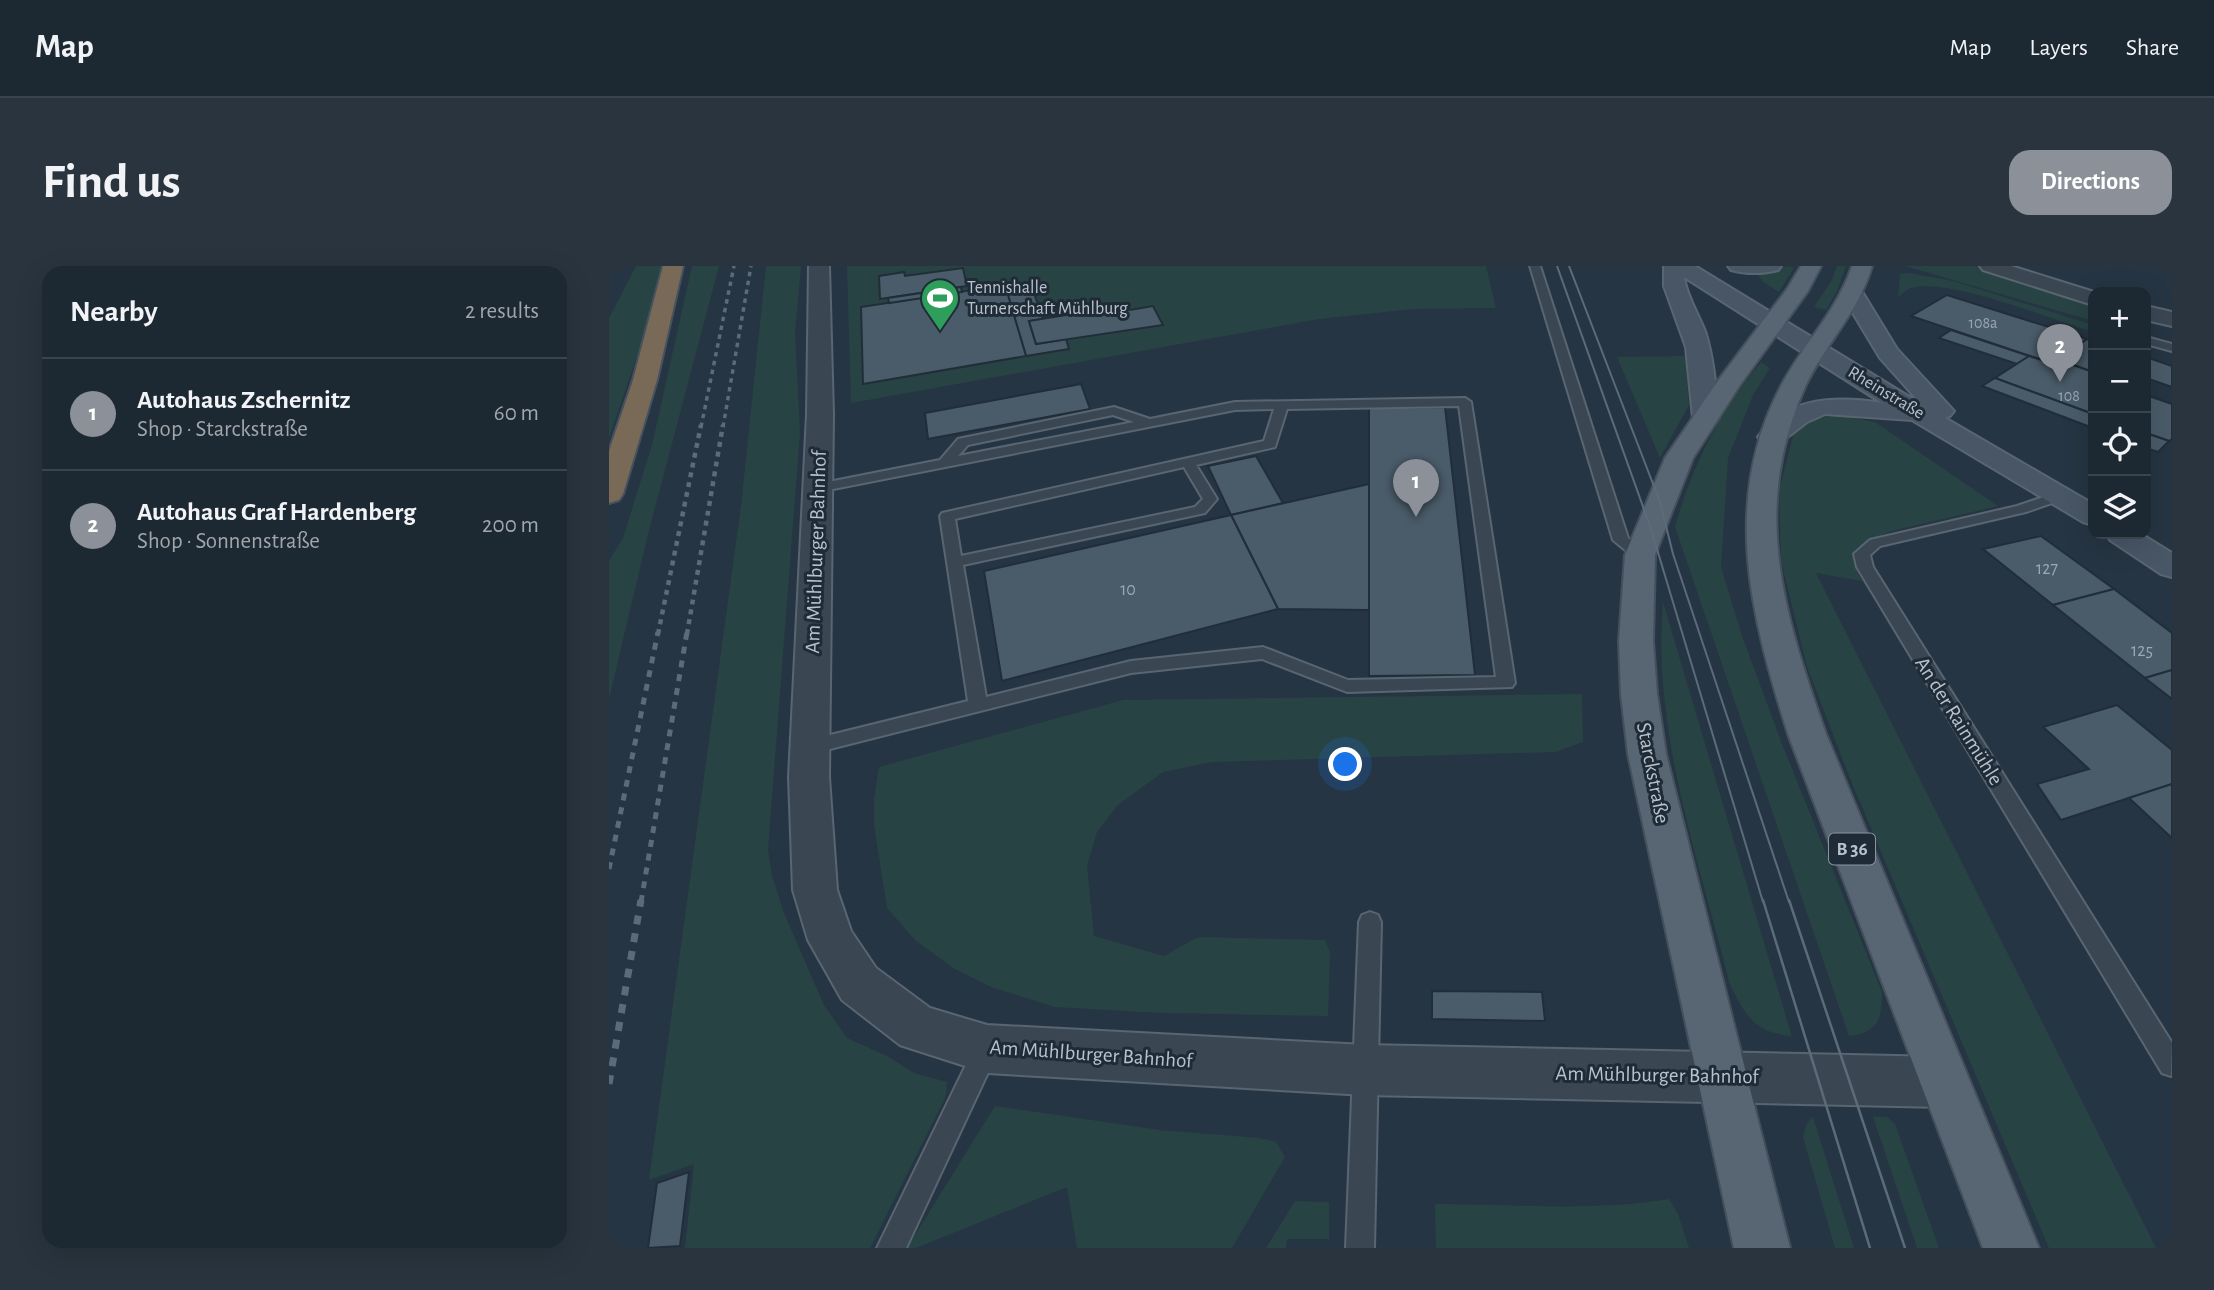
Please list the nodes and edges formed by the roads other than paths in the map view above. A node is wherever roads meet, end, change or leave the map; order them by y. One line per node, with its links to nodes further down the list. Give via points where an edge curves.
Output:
1 (673, 266): 26 (highway, via 645,380)
2 (819, 266): 25 (street, Am Mühlburger Bahnhof)
3 (1535, 266): 30 (lane, via 1621,540)
4 (1674, 266): 21 (street, via 1672,285 1690,320 1698,349)
5 (1681, 266): 15 (street, Rheinstraße)
6 (1738, 266): 7 (street)
7 (1771, 266)
8 (1811, 266): 15 (main road, Starckstraße)
9 (1862, 266): 11 (main road, B 36)
10 (1990, 266): 12 (street)
11 (1853, 295): 18 (main road, B 36); 23 (street, via 1888,353)
12 (2088, 297)
13 (2151, 314): 14 (street)
14 (2172, 319)
15 (1773, 323): 18 (street, Rheinstraße); 21 (main road, Starckstraße)
16 (2151, 342): 17 (lane)
17 (2172, 348)
18 (1817, 351): 20 (street, Rheinstraße); 22 (main road, B 36, via 1793,386)
19 (1282, 405): 24 (lane, via 1270,444); 25 (lane, via 1235,406); 33 (lane, via 1465,402 1506,683 1347,686 1263,653 1131,667)
20 (1925, 417): 22 (street, via 1858,407 1817,408); 23 (street, Rheinstraße)
21 (1706, 418): 30 (main road, Starckstraße, via 1679,458)
22 (1771, 437): 40 (main road, B 36, via 1762,476 1759,539 1770,613 1808,734)
23 (1962, 437): 27 (street, Rheinstraße)
24 (1188, 462): 31 (lane, via 947,516); 31 (lane, via 1210,499 1201,510)
25 (818, 488): 34 (street, Am Mühlburger Bahnhof)
26 (609, 494)
27 (2061, 495): 28 (street, Rheinstraße); 37 (lane, An der Rainmühle, via 2021,509 1875,543 1862,554 1865,567)
28 (2088, 513)
29 (2129, 539): 32 (street)
30 (1640, 555): 39 (main road, Starckstraße, via 1636,640 1647,754)
31 (955, 562): 33 (lane)
32 (2172, 566)
33 (978, 705): 34 (lane)
34 (810, 747): 36 (street, Am Mühlburger Bahnhof, via 815,890 831,940 859,984 917,1028)
35 (1370, 922): 38 (lane)
36 (987, 1049): 38 (street, Am Mühlburger Bahnhof); 41 (lane)
37 (2171, 1064)
38 (1365, 1070): 39 (street, Am Mühlburger Bahnhof); 42 (lane)
39 (1722, 1077): 40 (street, Am Mühlburger Bahnhof); 43 (main road, Starckstraße)
40 (1943, 1082): 44 (main road, B 36)
41 (891, 1248)
42 (1360, 1248)
43 (1762, 1248)
44 (2011, 1248)

